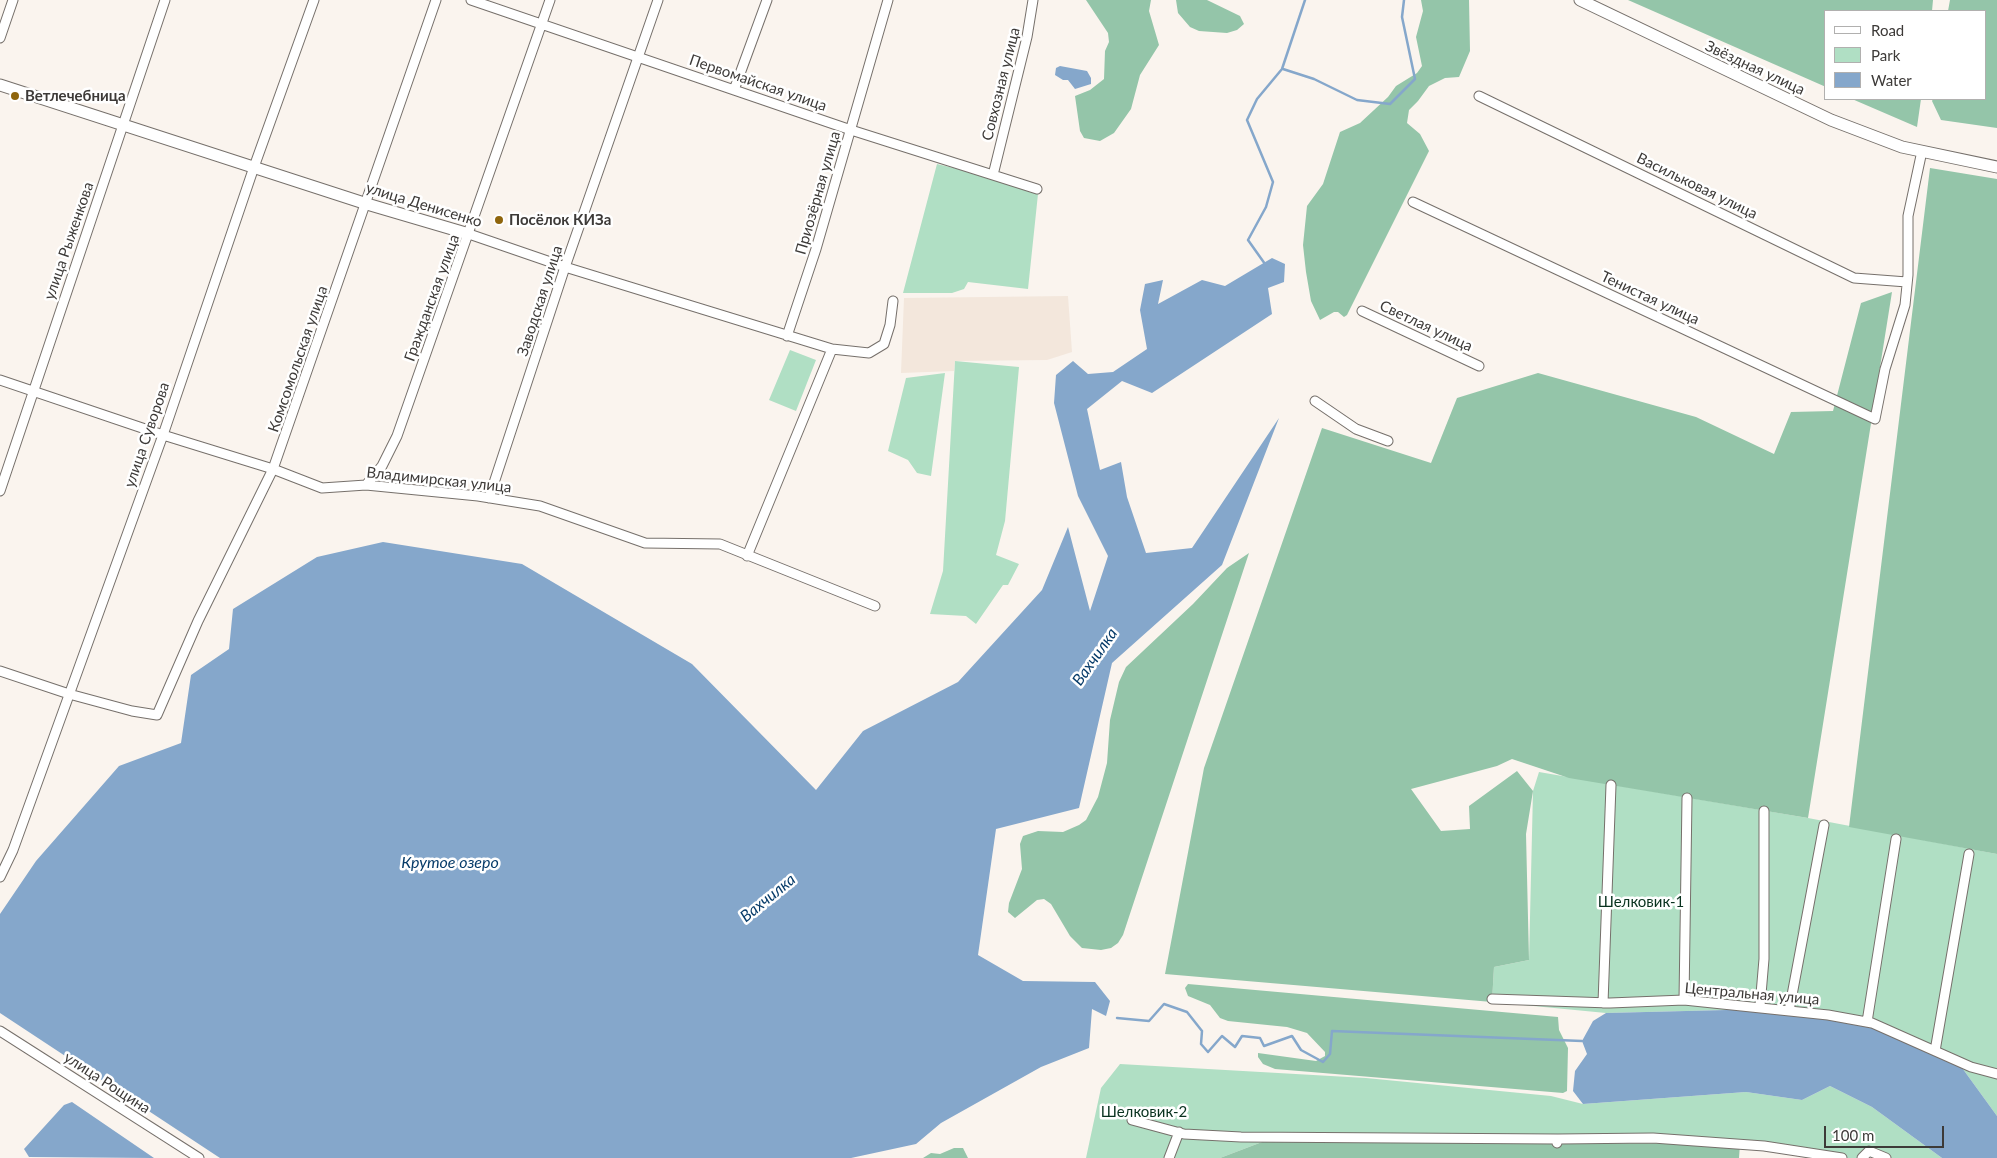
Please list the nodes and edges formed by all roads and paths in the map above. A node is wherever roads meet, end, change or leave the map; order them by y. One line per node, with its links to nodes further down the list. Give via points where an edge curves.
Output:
1 (12, 0): 13 (street)
2 (165, 0): 18 (street, улица Рыженкова)
3 (314, 0): 22 (street, улица Суворова)
4 (436, 0): 26 (street, Комсомольская улица)
5 (471, 0): 12 (street, Первомайская улица)
6 (550, 0): 12 (street, Гражданская улица)
7 (658, 0): 14 (street, Заводская улица)
8 (766, 0): 16 (street)
9 (888, 0): 19 (street, Приозёрная улица)
10 (1033, 0): 23 (street, Совхозная улица, via 1028,38)
11 (1580, 0): 20 (street, Звёздная улица, via 1831,120)
12 (541, 25): 14 (street, Первомайская улица); 27 (street, Гражданская улица)
13 (0, 38)
14 (638, 56): 16 (street, Первомайская улица); 28 (street, Заводская улица)
15 (0, 84): 18 (street, улица Денисенко)
16 (734, 90): 19 (street, Первомайская улица)
17 (1479, 96): 29 (street, Васильковая улица, via 1854,278)
18 (122, 126): 22 (street, улица Денисенко); 36 (street, улица Рыженкова)
19 (851, 130): 23 (street, Первомайская улица); 32 (street, Приозёрная улица)
20 (1922, 152): 21 (street, Звёздная улица); 29 (street, via 1908,216)
21 (1997, 167)
22 (254, 168): 26 (street, улица Денисенко); 38 (street, улица Суворова)
23 (993, 175): 24 (street, Первомайская улица)
24 (1037, 189)
25 (1413, 202): 29 (street, Тенистая улица, via 1874,419 1885,369 1905,306)
26 (367, 204): 27 (street, улица Денисенко); 40 (street, Комсомольская улица)
27 (469, 234): 28 (street, улица Денисенко); 41 (street, Гражданская улица, via 397,436 382,466)
28 (565, 267): 32 (street, улица Денисенко); 43 (street, Заводская улица)
29 (1907, 282)
30 (893, 301): 33 (street, улица Денисенко, via 884,344 870,353)
31 (1362, 311): 34 (street, Светлая улица)
32 (786, 336): 33 (street, улица Денисенко)
33 (832, 349): 44 (street)
34 (1479, 366)
35 (0, 380): 36 (street, Владимирская улица)
36 (33, 390): 38 (street, Владимирская улица); 42 (street, улица Рыженкова)
37 (1315, 401): 39 (street, via 1356,429)
38 (163, 435): 40 (street, Владимирская улица); 47 (street, улица Суворова)
39 (1388, 441)
40 (273, 469): 41 (street, Владимирская улица, via 322,488); 47 (street, Комсомольская улица, via 198,621 157,715)
41 (366, 485): 43 (street, Владимирская улица)
42 (0, 491)
43 (489, 498): 44 (street, Владимирская улица, via 540,506 646,543 720,544)
44 (746, 556): 45 (street, Владимирская улица)
45 (875, 606)
46 (0, 671): 47 (street)
47 (69, 694): 54 (street, улица Суворова, via 13,850)
48 (1611, 785): 57 (street)
49 (1687, 798): 56 (street)
50 (1764, 811): 58 (street, via 1764,959)
51 (1824, 825): 59 (street)
52 (1896, 839): 60 (street)
53 (1969, 854): 62 (street)
54 (0, 877)
55 (1492, 999): 57 (street, Центральная улица)
56 (1684, 1000): 57 (street, Центральная улица); 58 (street, Центральная улица)
57 (1603, 1003)
58 (1760, 1006): 59 (street, Центральная улица)
59 (1789, 1011): 60 (street, Центральная улица)
60 (1866, 1022): 62 (street, Центральная улица)
61 (0, 1031): 66 (street, улица Рощина)
62 (1935, 1051): 63 (street, Центральная улица)
63 (1997, 1074)
64 (1132, 1120): 65 (street)
65 (1179, 1132): 67 (street); 68 (street, via 1241,1136 1558,1141 1653,1138 1764,1146)
66 (199, 1158)
67 (1169, 1158)
68 (1842, 1158)
69 (1862, 1158): 70 (street, via 1869,1151)
70 (1886, 1158)

